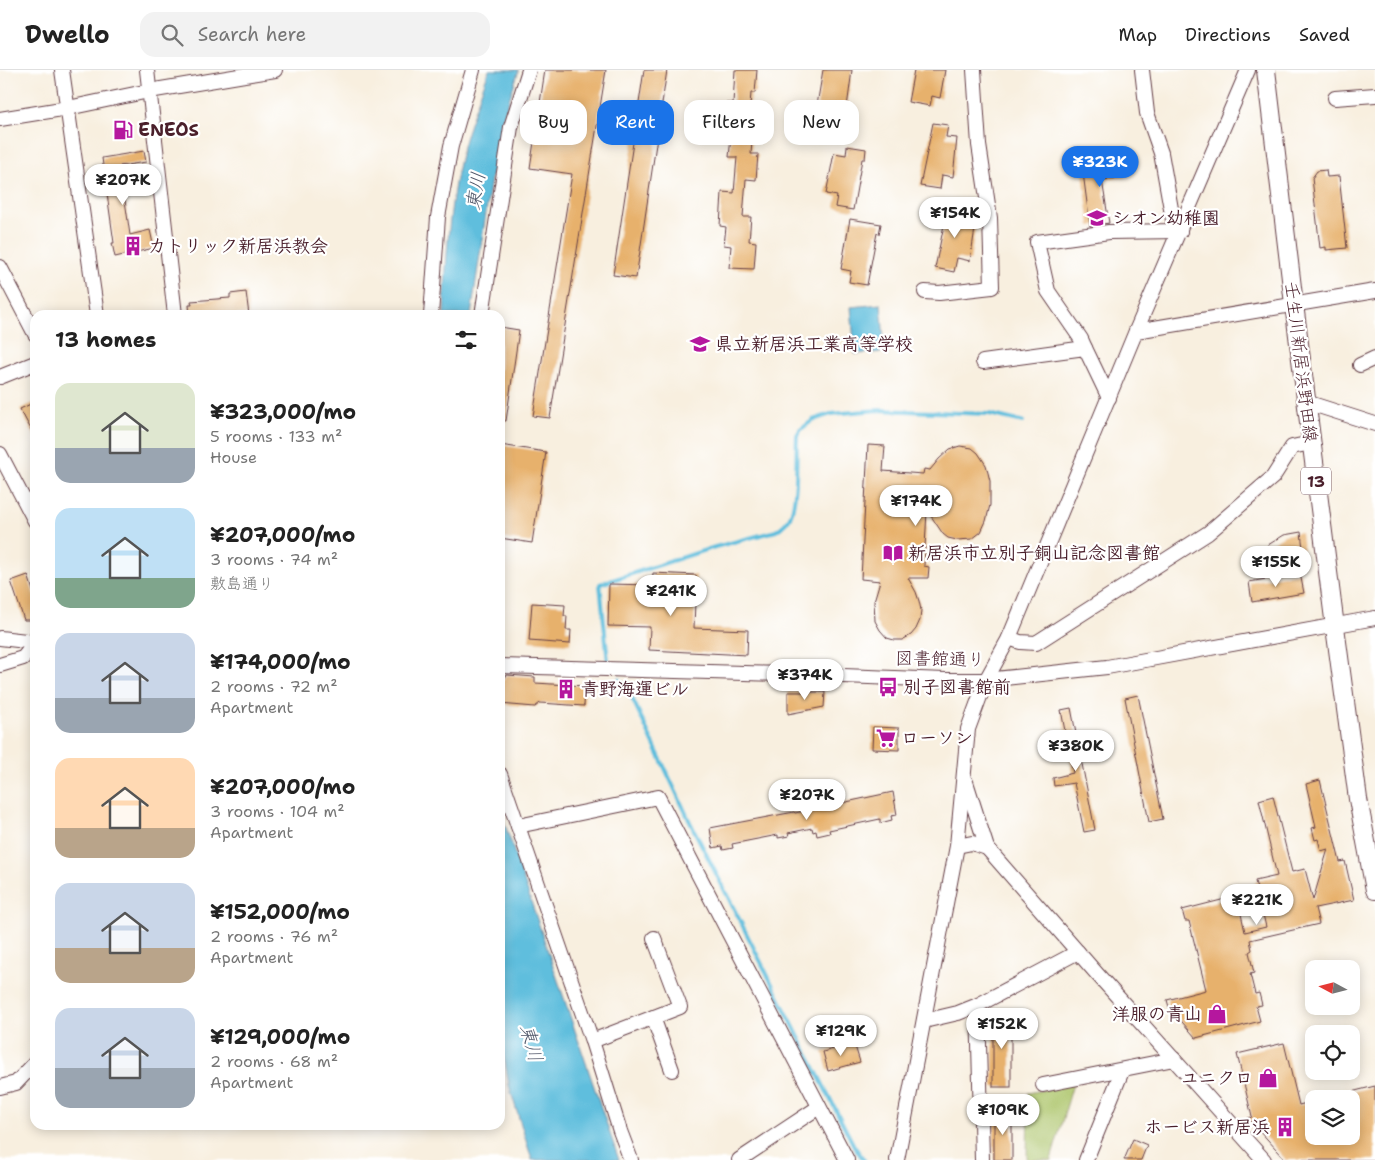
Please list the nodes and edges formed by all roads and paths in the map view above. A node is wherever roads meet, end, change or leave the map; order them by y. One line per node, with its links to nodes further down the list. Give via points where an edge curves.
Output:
1 (62, 70): 13 (street)
2 (147, 70): 10 (street)
3 (275, 70): 10 (street)
4 (473, 70): 22 (street, via 451,146 438,217)
5 (529, 70): 23 (street, via 511,127)
6 (974, 70): 18 (street, via 978,145 990,218 992,287)
7 (1142, 70): 15 (street, via 1147,113 1161,152 1173,220)
8 (1248, 70): 15 (street)
9 (1266, 70): 19 (main road, 壬生川新居浜野田線 / 13)
10 (149, 91): 13 (street); 21 (street)
11 (1375, 95): 12 (street)
12 (1335, 98)
13 (68, 108): 14 (street); 20 (street)
14 (0, 119)
15 (1180, 231): 25 (street); 26 (street, via 1109,232 1037,242 1048,291)
16 (0, 267): 24 (street)
17 (1375, 291): 19 (street)
18 (925, 292)
19 (1294, 304): 25 (street); 33 (main road, 壬生川新居浜野田線 / 13)
20 (96, 310)
21 (174, 310)
22 (431, 310)
23 (483, 310)
24 (30, 324)
25 (1136, 331): 32 (street)
26 (1084, 348): 28 (street); 32 (street)
27 (1375, 358): 30 (street)
28 (983, 362)
29 (30, 365): 31 (street)
30 (1360, 365)
31 (0, 377)
32 (1109, 398): 41 (street)
33 (1306, 402): 34 (street); 35 (main road, 壬生川新居浜野田線 / 13)
34 (1375, 424)
35 (1312, 443): 39 (main road, 壬生川新居浜野田線 / 13); 41 (street, via 1292,448 1272,476 1208,533 1161,564 1036,643)
36 (0, 454): 37 (street)
37 (30, 511)
38 (1375, 618): 39 (street, 図書館通り)
39 (1335, 627): 46 (street, 図書館通り, via 1107,667); 52 (main road, 壬生川新居浜野田線 / 13, via 1358,799)
40 (0, 638): 42 (street)
41 (1009, 638): 46 (street)
42 (30, 642)
43 (30, 649): 44 (street, via 23,658)
44 (0, 665)
45 (505, 666): 46 (street, 図書館通り)
46 (986, 680): 47 (street, via 968,729)
47 (964, 775): 50 (street); 51 (street)
48 (505, 788): 49 (street)
49 (518, 826): 58 (street); 65 (street, via 658,797)
50 (957, 846): 51 (street, via 972,843); 57 (street)
51 (987, 848): 54 (street)
52 (1375, 890)
53 (654, 938): 56 (street, via 680,1007)
54 (1078, 952): 55 (street); 59 (street)
55 (978, 1005): 57 (street); 70 (street)
56 (653, 1017): 58 (street); 61 (street)
57 (924, 1021): 69 (street)
58 (592, 1041): 66 (street)
59 (1174, 1060): 62 (street); 72 (street)
60 (30, 1068): 64 (street, via 16,1083)
61 (672, 1070)
62 (1122, 1071): 63 (street); 71 (street)
63 (1043, 1085)
64 (0, 1087)
65 (819, 1107): 67 (street); 68 (street)
66 (630, 1160)
67 (739, 1160)
68 (847, 1160)
69 (897, 1160)
70 (982, 1160)
71 (1086, 1160)
72 (1264, 1160)

